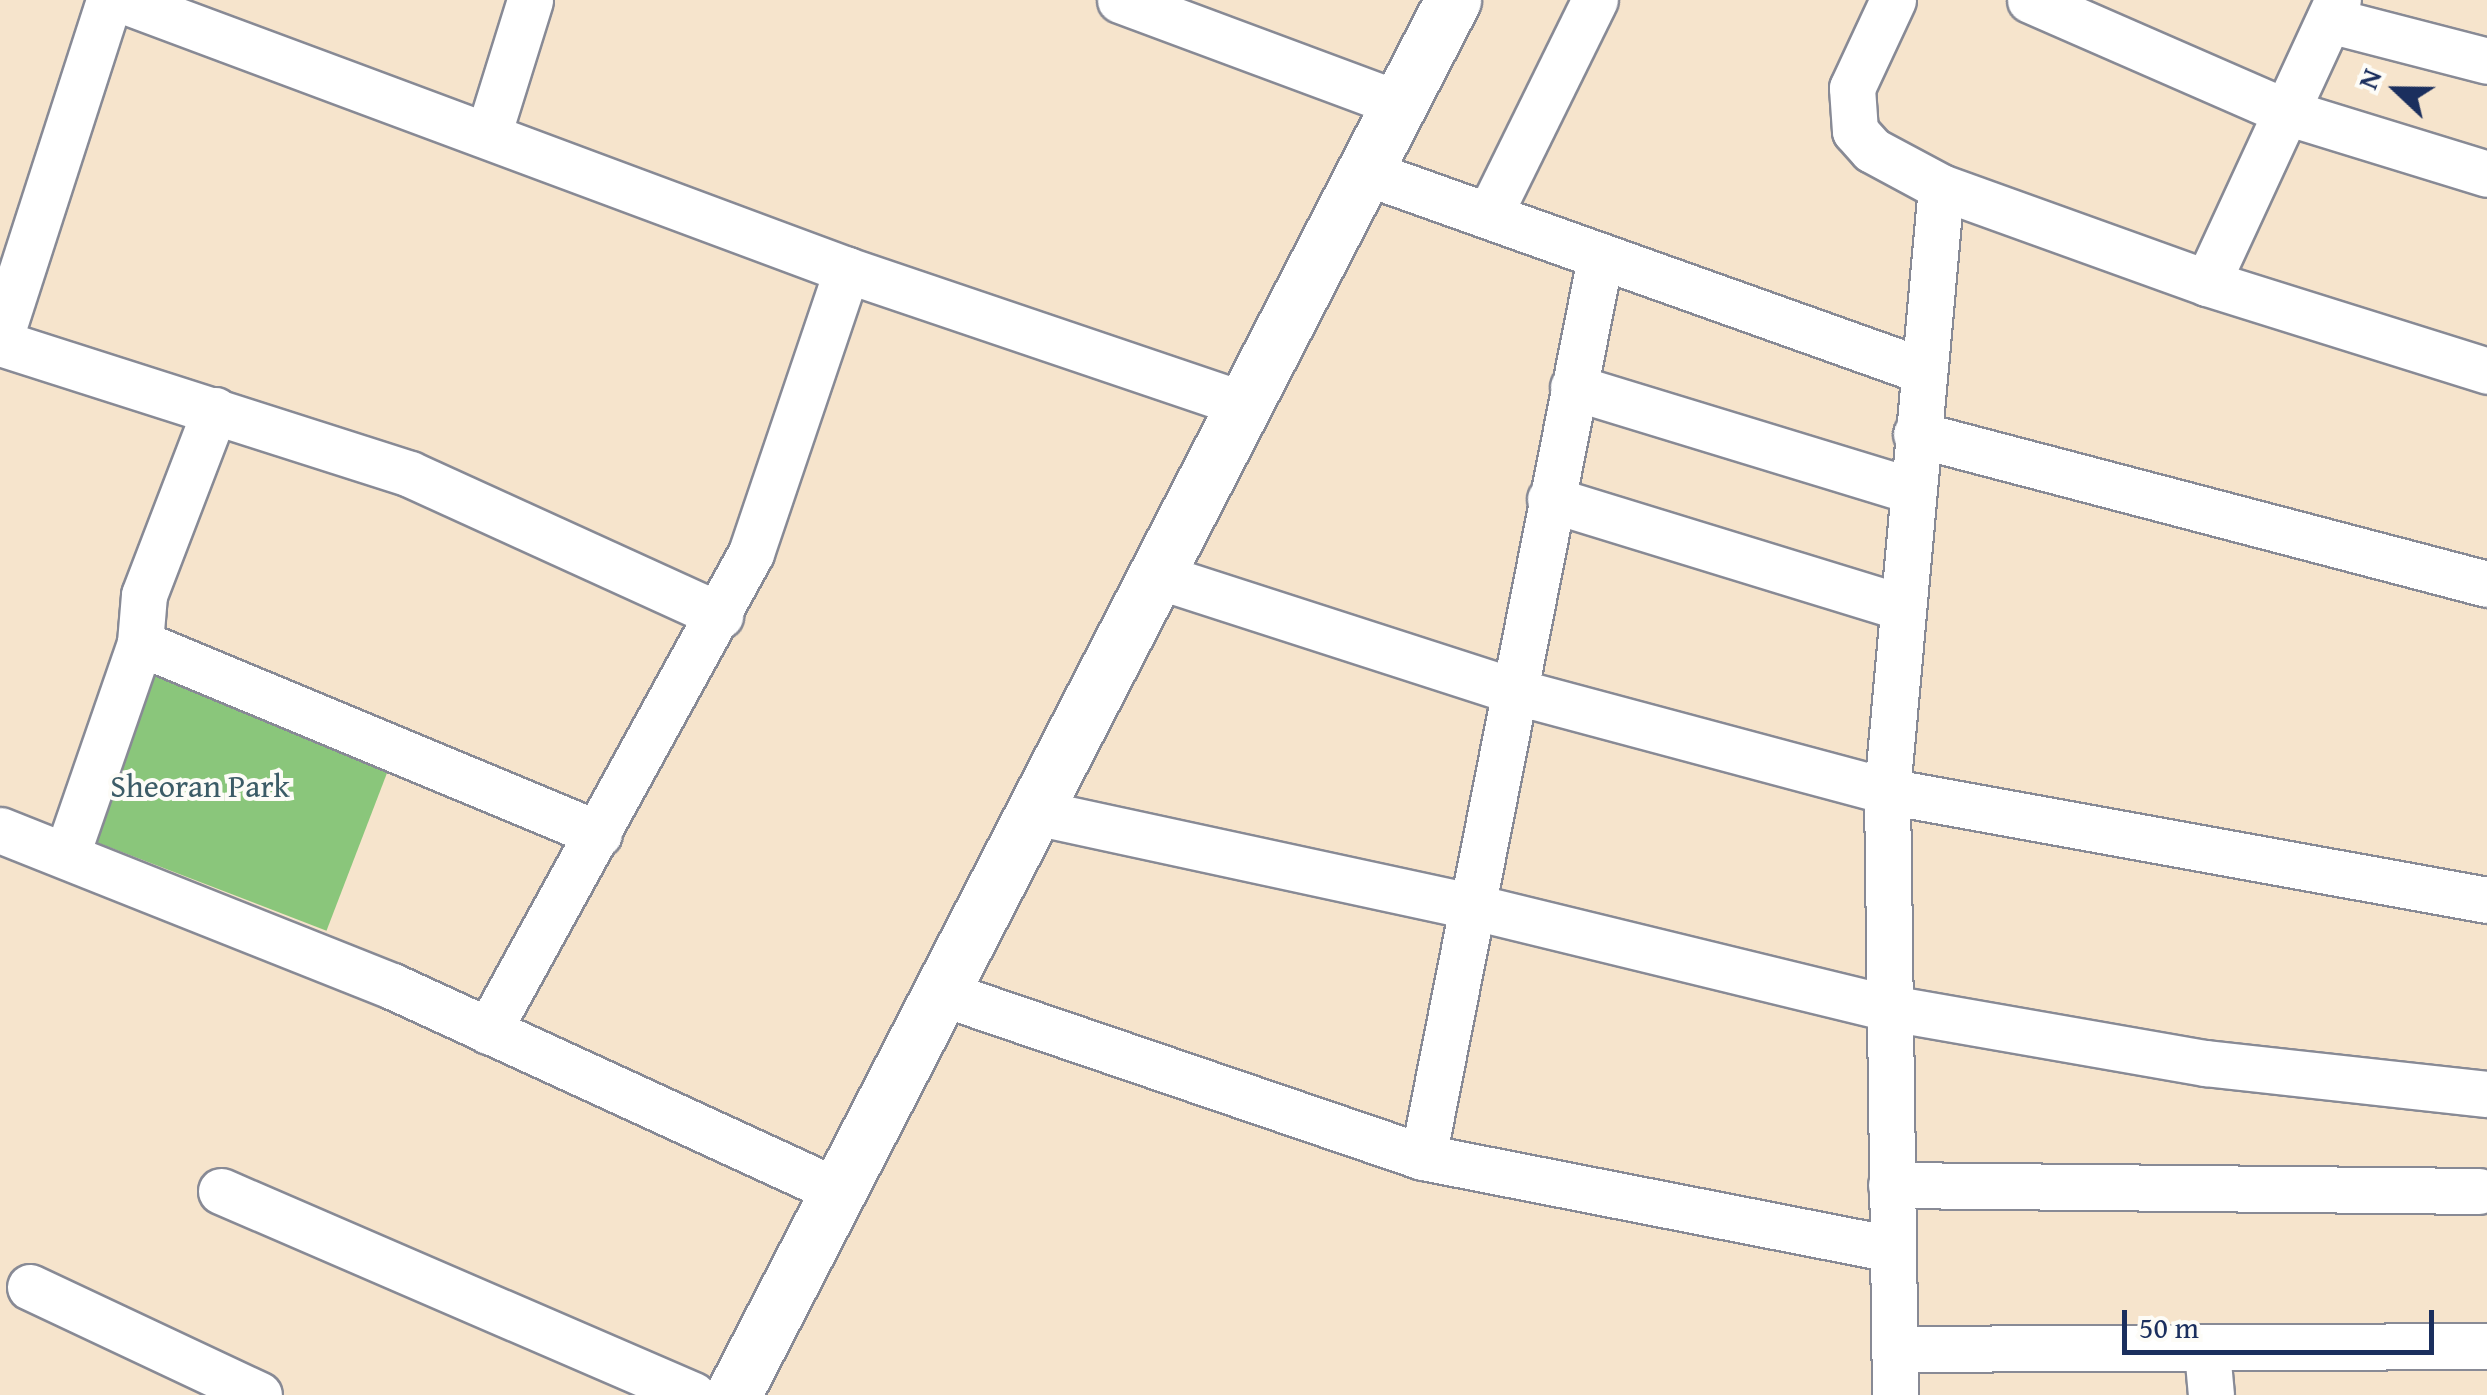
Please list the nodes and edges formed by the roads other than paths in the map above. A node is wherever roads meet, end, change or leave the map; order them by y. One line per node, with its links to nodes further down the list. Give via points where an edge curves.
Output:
1 (109, 0): 21 (street)
2 (122, 0): 13 (street)
3 (530, 0): 13 (street)
4 (1120, 0): 11 (street)
5 (1453, 0): 11 (main road)
6 (1595, 0): 17 (street)
7 (1893, 0): 16 (street, via 1852,88 1856,131 1872,150)
8 (2030, 0): 12 (street)
9 (2334, 10): 10 (street); 12 (street)
10 (2487, 61)
11 (1399, 104): 14 (main road)
12 (2286, 112): 15 (street); 20 (street)
13 (489, 132): 19 (street)
14 (1365, 172): 17 (street); 25 (main road)
15 (2487, 174)
16 (1941, 188): 20 (street); 22 (street)
17 (1490, 215): 18 (street)
18 (1600, 258): 22 (street); 24 (street)
19 (847, 270): 25 (street); 33 (street, via 751,553)
20 (2208, 283): 23 (street)
21 (0, 340): 26 (street)
22 (1922, 370): 27 (street)
23 (2487, 372)
24 (1573, 387): 28 (street); 29 (street)
25 (1246, 405): 30 (main road)
26 (215, 410): 33 (street, via 410,474); 34 (street, via 144,595)
27 (1916, 434): 28 (street); 31 (street)
28 (1910, 490): 32 (street)
29 (1550, 499): 32 (street); 35 (street)
30 (1158, 576): 35 (street); 37 (main road)
31 (2487, 584)
32 (1900, 607): 36 (street)
33 (720, 615): 39 (street)
34 (140, 643): 39 (street); 40 (street)
35 (1510, 690): 36 (street); 42 (street)
36 (1887, 791): 41 (street); 44 (street)
37 (1035, 812): 42 (street); 43 (main road)
38 (0, 830): 40 (street)
39 (598, 834): 45 (street)
40 (67, 854): 45 (street)
41 (2487, 900)
42 (1470, 906): 44 (street); 47 (street)
43 (942, 993): 47 (street); 51 (main road)
44 (1890, 1008): 46 (street, via 2206,1063); 48 (street)
45 (488, 1030): 51 (street)
46 (2487, 1094)
47 (1423, 1158): 52 (street)
48 (1891, 1185): 50 (street); 52 (street)
49 (221, 1191): 58 (street)
50 (2479, 1191)
51 (842, 1193): 59 (main road)
52 (1892, 1250): 55 (street)
53 (30, 1287): 57 (street)
54 (2487, 1346): 56 (street)
55 (1894, 1349): 56 (street); 60 (street)
56 (2209, 1373)
57 (259, 1395)
58 (693, 1395)
59 (733, 1395)
60 (1895, 1395)

